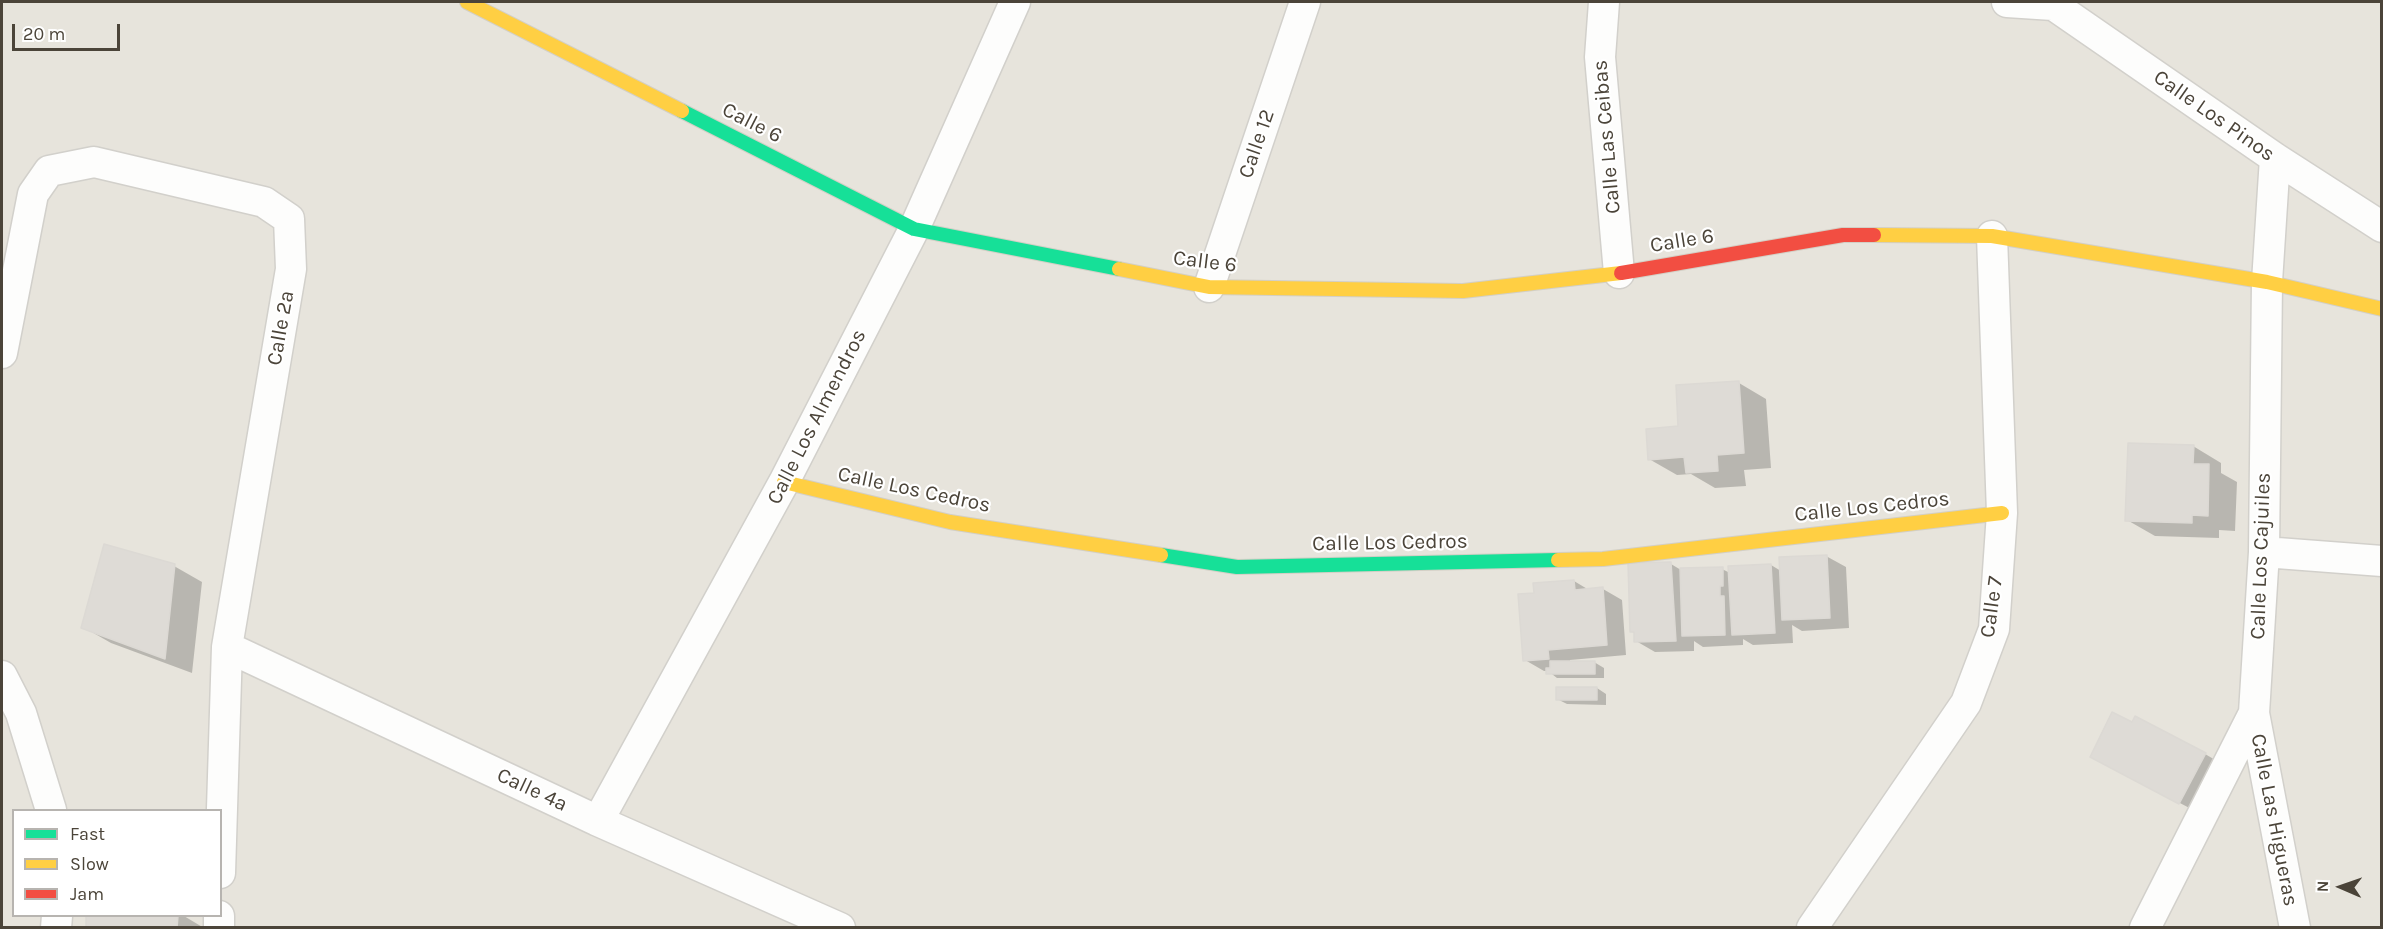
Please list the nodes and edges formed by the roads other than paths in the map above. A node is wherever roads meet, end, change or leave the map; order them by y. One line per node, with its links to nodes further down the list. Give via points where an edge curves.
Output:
1 (467, 2): 9 (street, Calle 6)
2 (1015, 2): 9 (street, Calle Los Almendros)
3 (1305, 2): 13 (street, Calle 12)
4 (1604, 2): 11 (street, Calle Las Ceibas, via 1600,57)
5 (2007, 2): 6 (street)
6 (2051, 3): 7 (street, Calle Los Pinos)
7 (2275, 158): 8 (street, Calle Los Pinos); 12 (street, Calle Los Cajuiles)
8 (2382, 227)
9 (914, 229): 13 (street, Calle 6); 16 (street, Calle Los Almendros)
10 (1992, 236): 11 (street, Calle 6, via 1843,236); 12 (street, Calle 6); 17 (street, Calle 7)
11 (1619, 273): 13 (street, Calle 6, via 1463,291)
12 (2267, 282): 14 (street, Calle 6); 18 (street, Calle Los Cajuiles)
13 (1209, 287)
14 (2382, 309)
15 (2, 352): 20 (street, Calle 2ª, via 33,194 49,171 94,162 264,202 289,219 291,269)
16 (784, 482): 17 (street, Calle Los Cedros, via 950,522 1238,567 1603,559); 25 (street, Calle Los Almendros)
17 (2002, 513): 27 (street, Calle 7, via 1994,629 1966,703)
18 (2264, 552): 19 (street); 22 (street, Calle Los Cajuiles)
19 (2382, 561)
20 (227, 647): 24 (street, Calle 2ª); 25 (street, Calle 4ª)
21 (2, 676): 23 (street, via 21,713)
22 (2254, 713): 28 (street, Calle Los Cajuiles); 29 (street, Calle Las Higueras)
23 (51, 809)
24 (222, 809)
25 (597, 821): 26 (street, Calle 4ª)
26 (840, 927)
27 (1812, 927)
28 (2145, 927)
29 (2295, 927)

